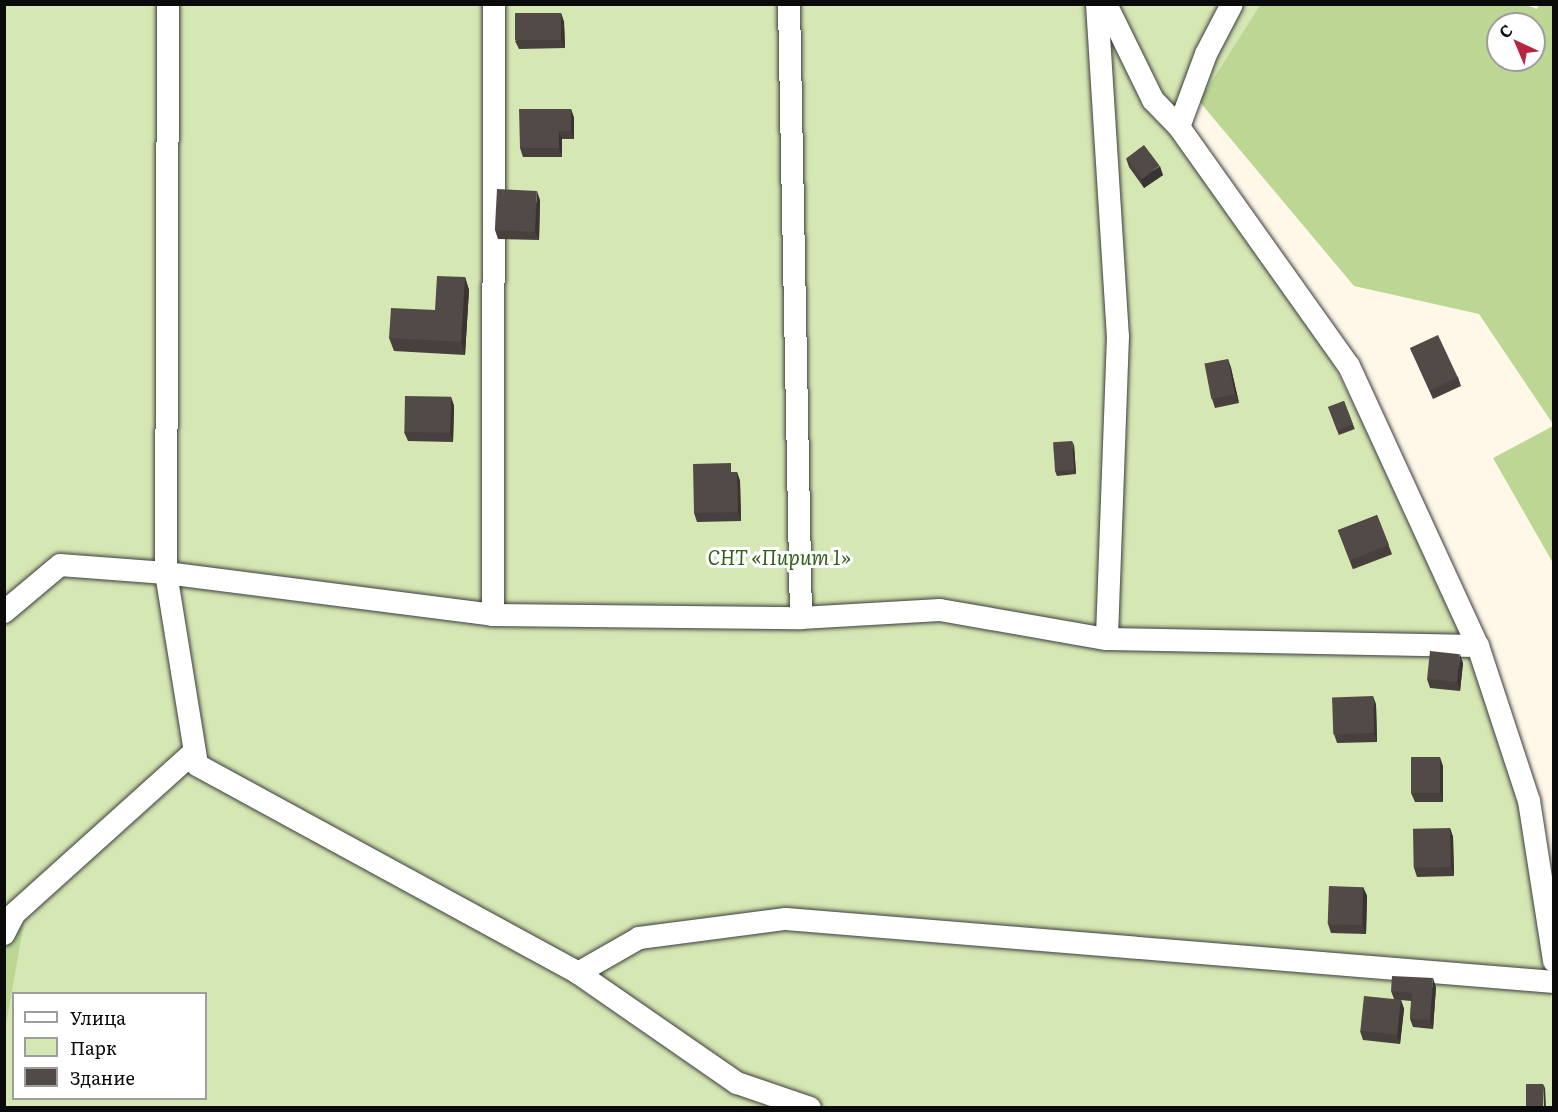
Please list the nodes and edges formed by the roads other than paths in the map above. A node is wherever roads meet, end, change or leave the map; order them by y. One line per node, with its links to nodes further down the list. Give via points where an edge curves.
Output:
1 (168, 4): 8 (street)
2 (494, 4): 10 (street)
3 (789, 4): 11 (street)
4 (1097, 4): 12 (street, via 1118,336)
5 (1106, 4): 7 (street, via 1153,100)
6 (1232, 4): 7 (street, via 1206,54)
7 (1179, 127): 13 (street, via 1349,366)
8 (166, 573): 9 (street, via 60,565); 10 (street); 14 (street)
9 (4, 612)
10 (493, 615): 11 (street)
11 (801, 618): 12 (street, via 940,610)
12 (1107, 639): 13 (street)
13 (1478, 646): 16 (street, via 1529,801)
14 (192, 754): 15 (street, via 14,914); 17 (street, via 197,765)
15 (4, 934)
16 (1554, 961)
17 (578, 973): 18 (street, via 639,938 786,919); 19 (street, via 736,1083)
18 (1554, 982)
19 (810, 1107)

